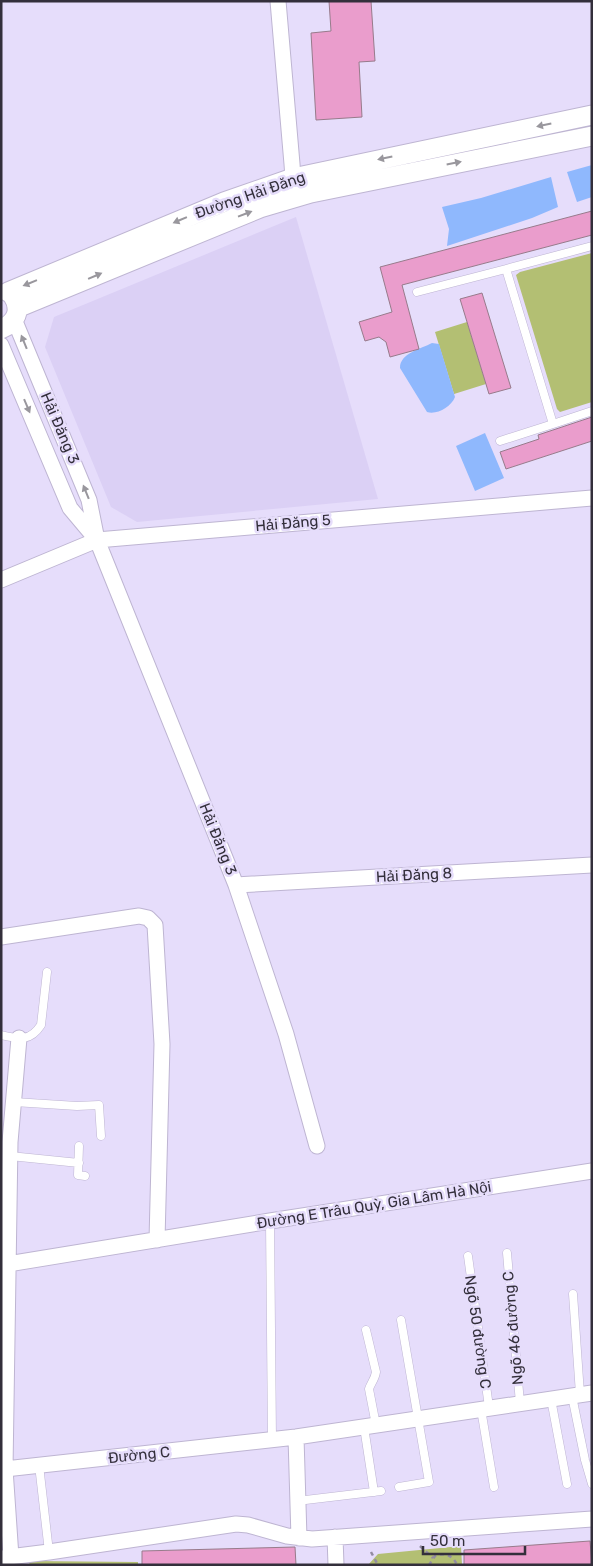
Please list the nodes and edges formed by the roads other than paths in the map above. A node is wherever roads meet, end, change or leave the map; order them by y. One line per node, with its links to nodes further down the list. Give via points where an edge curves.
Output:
1 (278, 1): 4 (street)
2 (592, 115): 4 (street, Đường Hải Đăng, one-way to 4)
3 (592, 136): 5 (street, Đường Hải Đăng, one-way to 3)
4 (293, 178): 5 (street); 8 (street, Đường Hải Đăng, one-way to 8, via 224,202)
5 (300, 196): 10 (street, Đường Hải Đăng, one-way to 5, via 238,216)
6 (592, 246): 7 (lane)
7 (506, 268): 9 (lane); 13 (lane)
8 (5, 290): 10 (street, via 14,298)
9 (417, 292)
10 (11, 319): 16 (street, Hải Đăng 3, one-way to 10, via 89,500)
11 (1, 345): 16 (street, Hải Đăng 3, one-way to 16, via 70,508)
12 (592, 411): 13 (lane)
13 (553, 424): 14 (lane)
14 (500, 441)
15 (592, 498): 16 (street, Hải Đăng 5)
16 (97, 540): 17 (street, Hải Đăng 5); 19 (street, Hải Đăng 3)
17 (1, 580)
18 (592, 865): 19 (street, Hải Đăng 8)
19 (236, 885): 28 (street, Hải Đăng 3, via 286,1034)
20 (1, 937): 33 (street, via 139,916 155,924 162,1044)
21 (47, 972): 23 (lane, via 41,1025 28,1037)
22 (1, 1035): 23 (lane)
23 (19, 1038): 24 (street)
24 (11, 1106): 25 (lane, via 99,1105); 26 (street)
25 (101, 1136)
26 (7, 1146): 29 (lane); 34 (street)
27 (79, 1146): 29 (lane)
28 (318, 1146)
29 (79, 1163): 31 (lane, via 78,1175)
30 (592, 1172): 32 (street, Đường E Trâu Quỳ, Gia Lâm Hà Nội)
31 (85, 1176)
32 (270, 1221): 33 (street, Đường E Trâu Quỳ, Gia Lâm Hà Nội); 48 (lane)
33 (157, 1240): 37 (street, Đường E Trâu Quỳ, Gia Lâm Hà Nội)
34 (5, 1248): 37 (street)
35 (507, 1253): 43 (lane, Ngõ 46 đường C)
36 (468, 1256): 44 (lane, Ngõ 50 đường C)
37 (8, 1264): 50 (street)
38 (573, 1294): 41 (lane)
39 (401, 1320): 45 (lane)
40 (366, 1330): 46 (lane, via 376,1372 369,1389)
41 (581, 1394): 42 (street, Đường C); 52 (lane, via 585,1460)
42 (551, 1398): 43 (street, Đường C); 51 (lane)
43 (520, 1403): 44 (street, Đường C)
44 (485, 1408): 45 (street, Đường C); 54 (lane)
45 (417, 1418): 46 (street, Đường C); 53 (lane, via 429,1482)
46 (370, 1426): 47 (street, Đường C); 55 (lane, via 377,1491)
47 (296, 1437): 48 (street, Đường C); 55 (street)
48 (272, 1440): 49 (street, Đường C)
49 (39, 1466): 50 (street, Đường C); 60 (lane)
50 (5, 1469): 57 (street)
51 (567, 1484)
52 (592, 1484)
53 (399, 1487)
54 (494, 1487)
55 (298, 1501): 59 (street)
56 (592, 1519): 58 (street)
57 (5, 1524): 61 (street)
58 (335, 1536): 59 (street); 62 (street)
59 (299, 1538): 60 (street, via 236,1524)
60 (49, 1552): 61 (street)
61 (6, 1557)
62 (336, 1565)

